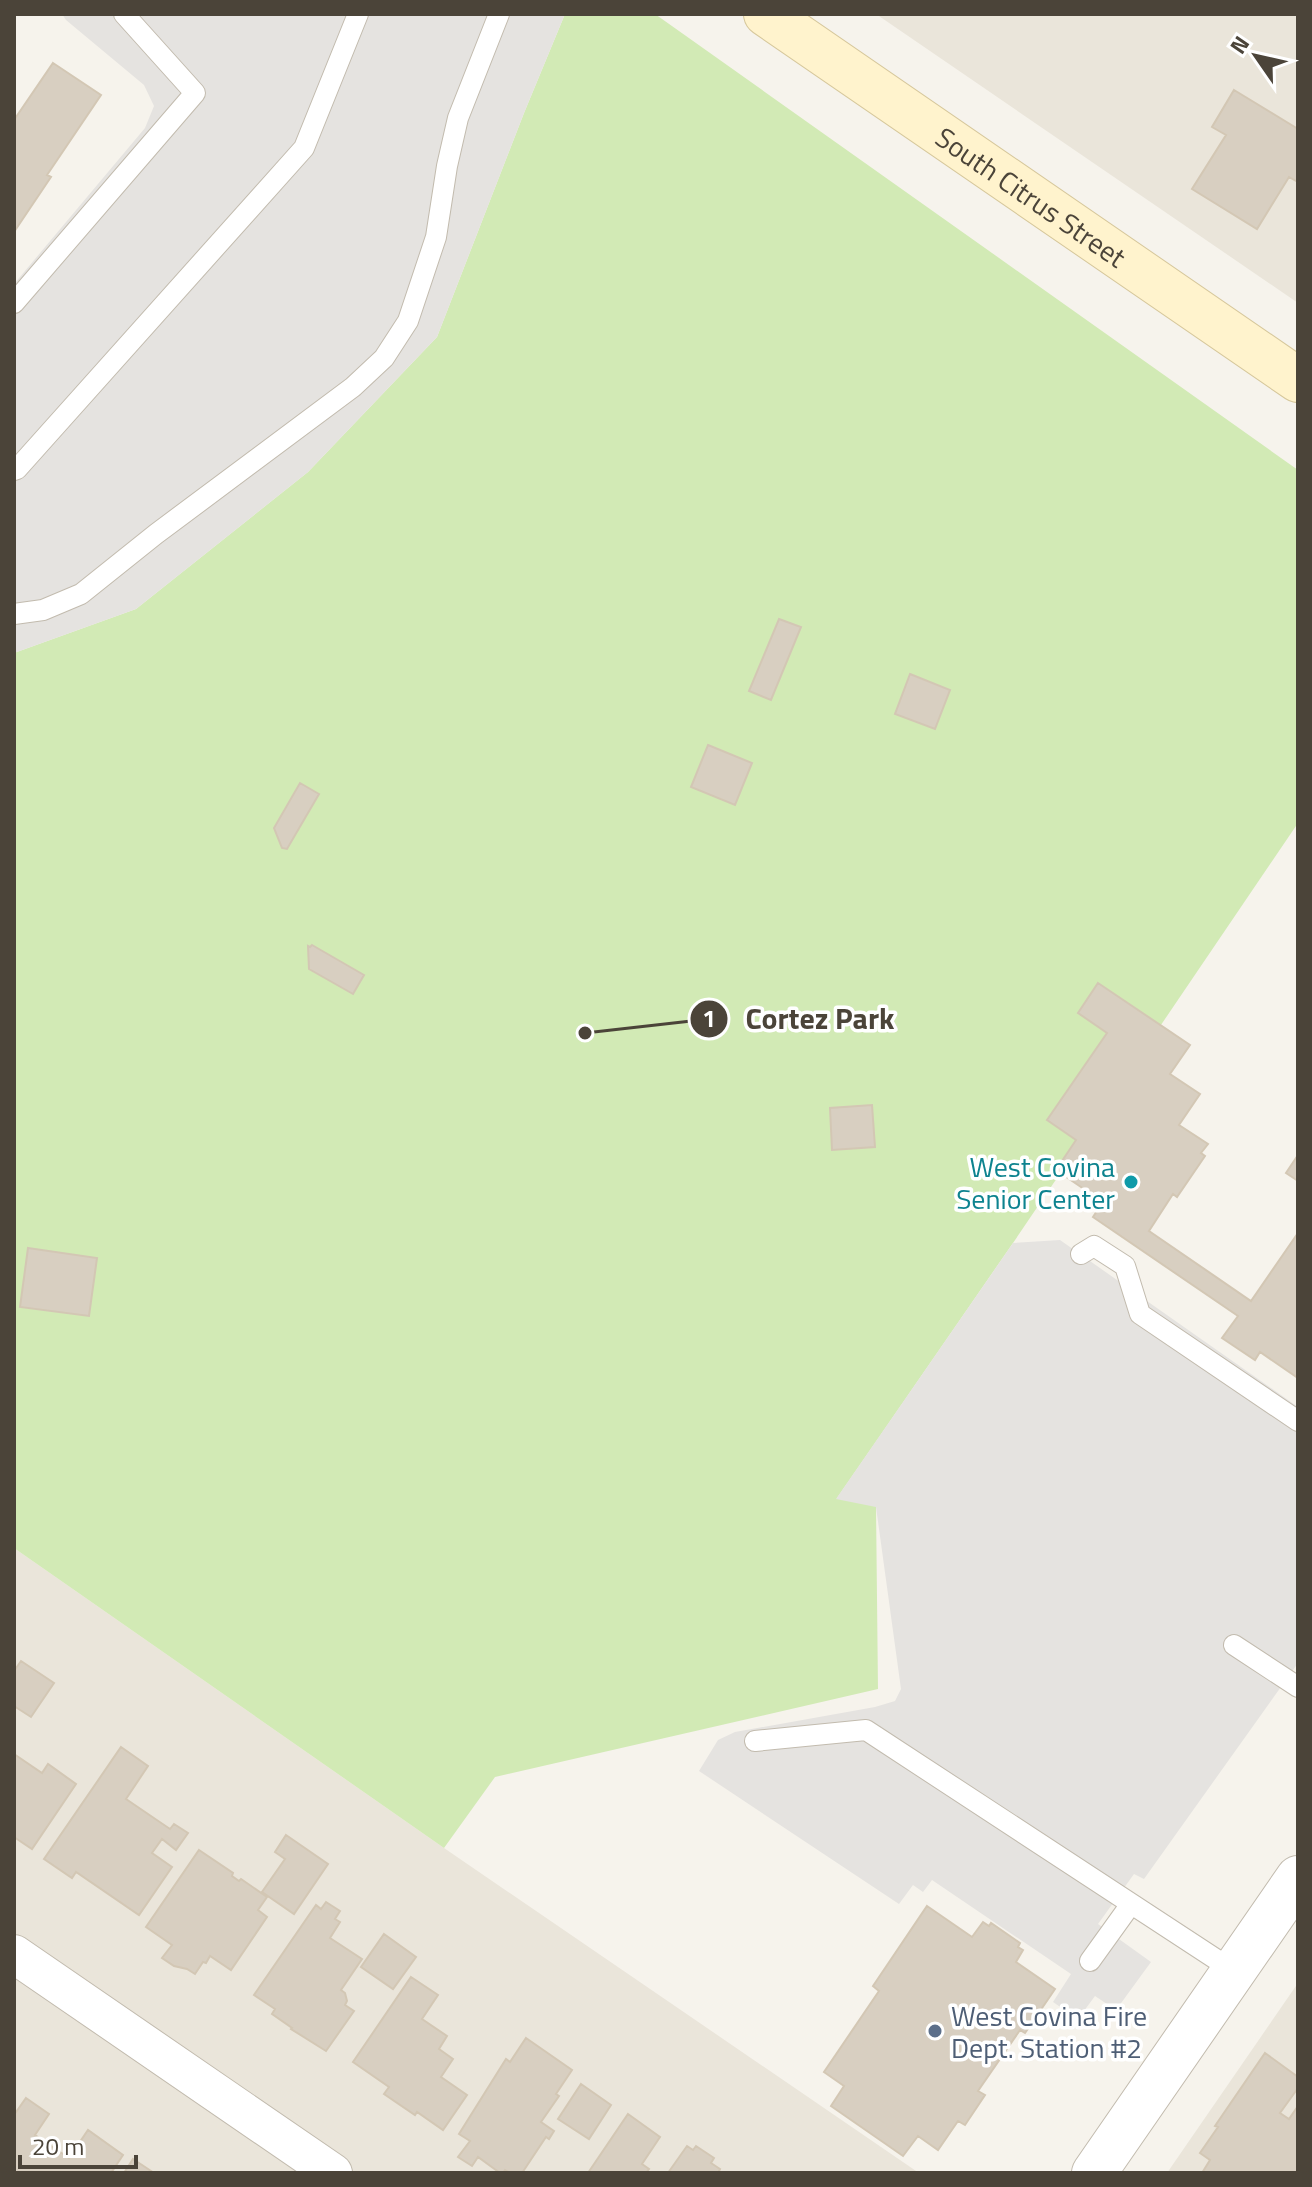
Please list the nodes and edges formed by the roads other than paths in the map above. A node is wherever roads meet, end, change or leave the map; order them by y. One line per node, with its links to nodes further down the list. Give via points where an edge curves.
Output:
1 (124, 14): 5 (lane, via 195,93)
2 (358, 14): 7 (lane, via 304,148)
3 (499, 14): 8 (lane, via 458,118 436,237 413,307 384,358 81,594 43,610)
4 (766, 14): 6 (main road, South Citrus Street)
5 (14, 303)
6 (1298, 380)
7 (14, 470)
8 (14, 614)
9 (1081, 1254): 10 (lane, via 1094,1246 1125,1266 1140,1314)
10 (1298, 1421)
11 (1234, 1645): 12 (lane)
12 (1298, 1687)
13 (755, 1741): 15 (lane, via 866,1730)
14 (1298, 1878): 18 (street)
15 (1131, 1904): 17 (lane); 18 (lane)
16 (14, 1954): 19 (street)
17 (1090, 1961)
18 (1234, 1971): 20 (street)
19 (333, 2173)
20 (1094, 2173)

